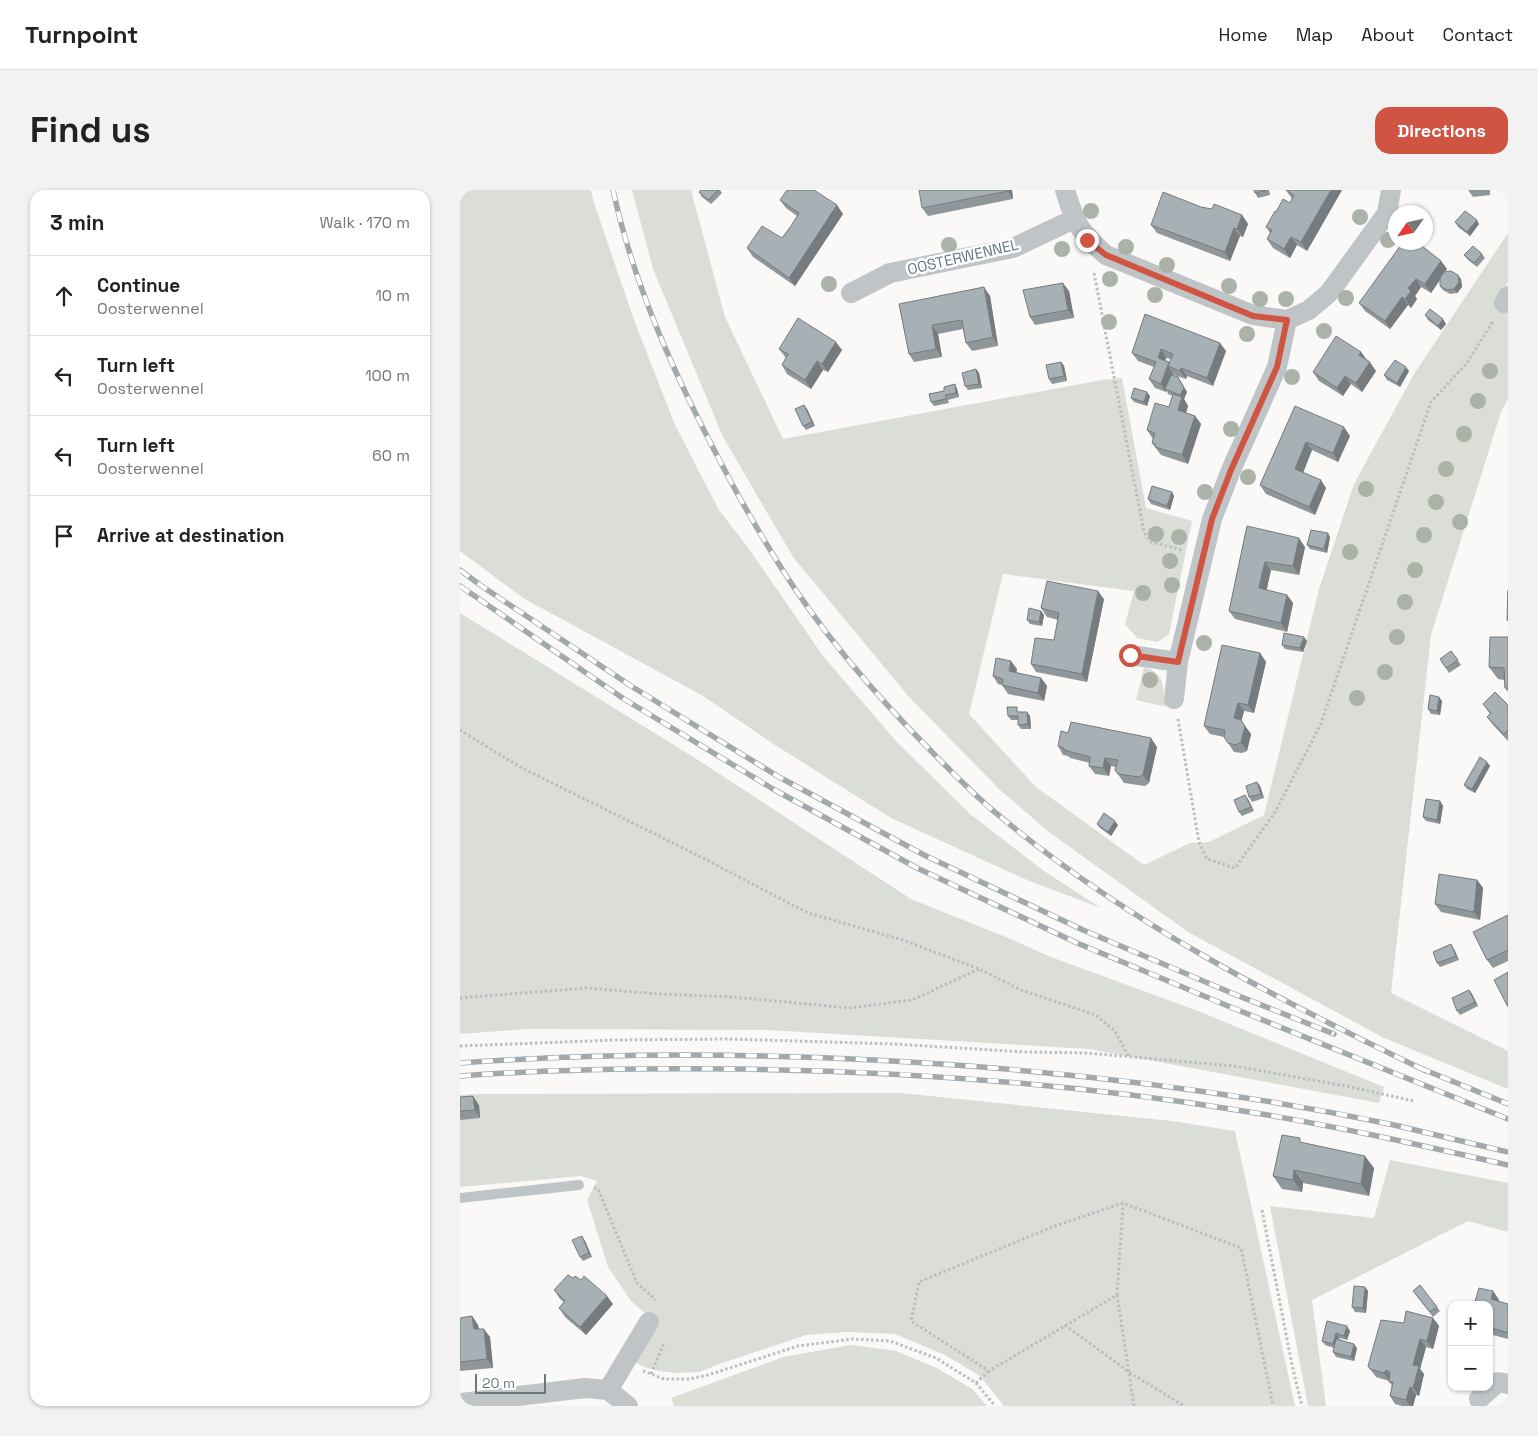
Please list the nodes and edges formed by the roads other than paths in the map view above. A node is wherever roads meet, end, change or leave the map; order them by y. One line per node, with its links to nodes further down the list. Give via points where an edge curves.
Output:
1 (1065, 190): 3 (street)
2 (1391, 190): 5 (street, via 1387,213 1329,293 1309,310)
3 (1074, 219): 4 (street, OOSTERWENNEL, via 1013,248 890,273); 5 (street, via 1087,240 1106,255 1253,316)
4 (851, 293)
5 (1287, 320): 7 (street, via 1277,367 1212,519)
6 (1130, 655): 7 (street)
7 (1178, 662): 8 (street)
8 (1174, 699)
9 (579, 1185): 10 (lane)
10 (460, 1198)
11 (649, 1322): 13 (street)
12 (1508, 1384): 14 (street, via 1498,1382)
13 (608, 1390): 15 (street, via 585,1388); 16 (street)
14 (1478, 1399)
15 (460, 1403)
16 (628, 1406)

